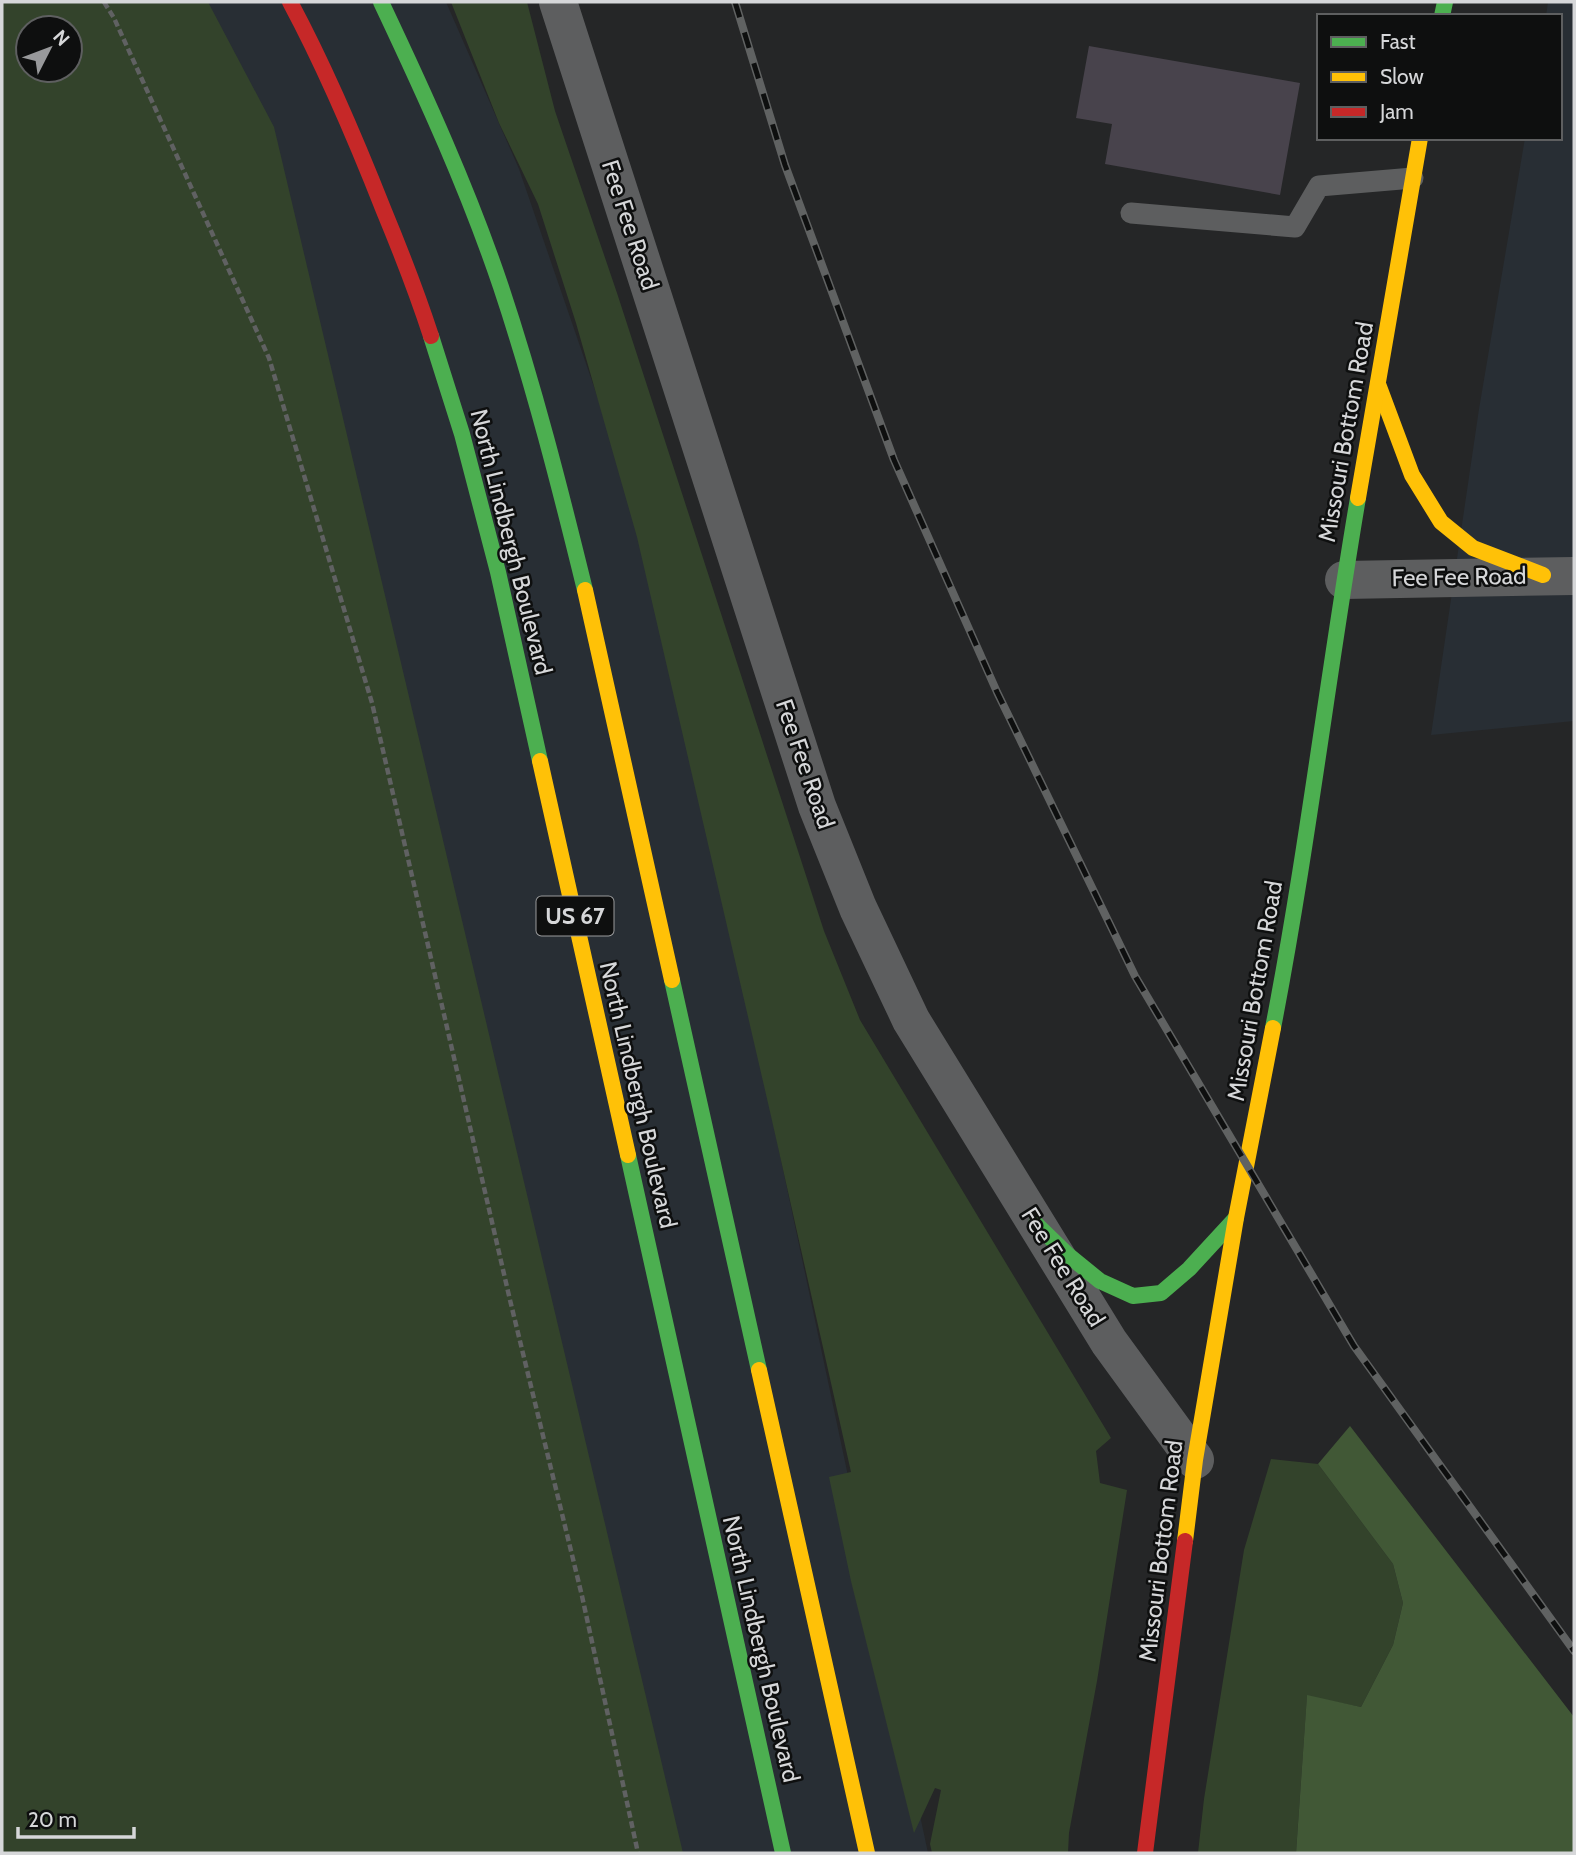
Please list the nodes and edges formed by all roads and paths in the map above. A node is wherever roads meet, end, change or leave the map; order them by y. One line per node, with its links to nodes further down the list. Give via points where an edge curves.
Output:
1 (104, 2): 14 (path, via 269,358 372,703)
2 (290, 2): 15 (main road, North Lindbergh Boulevard / US 67, via 365,162 410,274 462,434 501,586)
3 (381, 2): 16 (main road, via 482,236 566,506)
4 (558, 2): 12 (street, Fee Fee Road, via 817,806 911,1020)
5 (1420, 140): 6 (main road, Missouri Bottom Road)
6 (1413, 178): 7 (lane, via 1319,186 1295,227); 8 (main road, Missouri Bottom Road)
7 (1131, 213)
8 (1378, 383): 9 (main road, via 1412,475 1441,522 1473,548); 10 (main road, Missouri Bottom Road)
9 (1558, 575): 10 (street, Fee Fee Road)
10 (1344, 580): 11 (main road, Missouri Bottom Road, via 1288,949)
11 (1236, 1218): 12 (main road, via 1161,1293 1133,1296 1100,1281); 13 (main road, Missouri Bottom Road)
12 (1036, 1224): 13 (street, Fee Fee Road, via 1109,1342)
13 (1195, 1460): 17 (main road, Missouri Bottom Road)
14 (638, 1853)
15 (783, 1853)
16 (867, 1853)
17 (1145, 1853)

